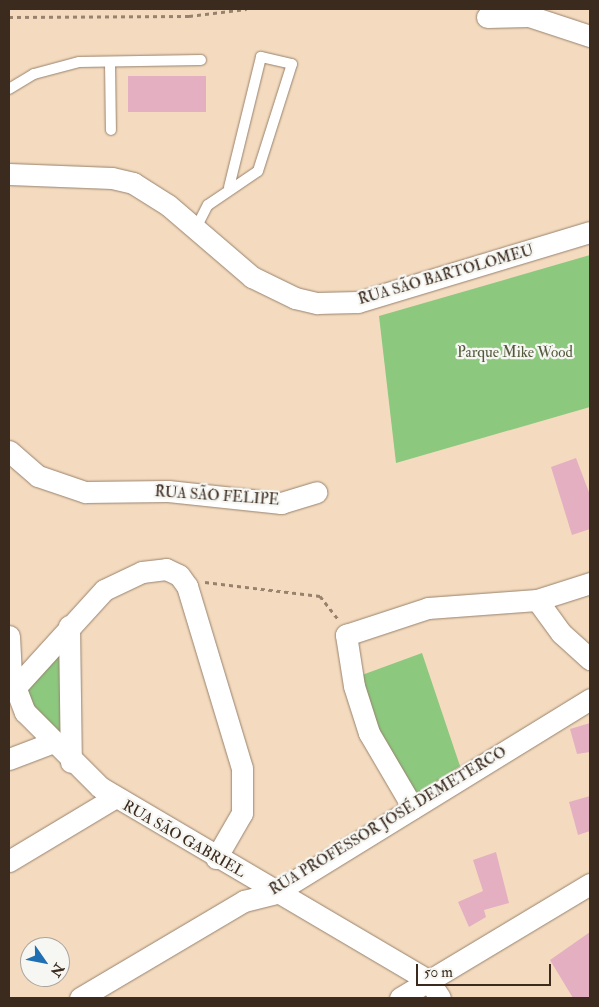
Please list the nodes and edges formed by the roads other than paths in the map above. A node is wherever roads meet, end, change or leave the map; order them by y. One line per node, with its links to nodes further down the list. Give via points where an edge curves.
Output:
1 (487, 17): 2 (street, via 529,16)
2 (590, 36)
3 (201, 60): 4 (lane)
4 (110, 62): 5 (lane, via 79,62 34,74); 6 (lane)
5 (9, 90)
6 (111, 130)
7 (9, 174): 9 (street, RUA SÃO BARTOLOMEU, via 112,178 133,183 161,200)
8 (229, 187): 8 (lane, via 261,57 292,64 258,171); 9 (lane, via 208,205)
9 (195, 230): 10 (street, RUA SÃO BARTOLOMEU, via 238,268 273,289 295,298 337,304 378,296)
10 (590, 232)
11 (9, 450): 12 (street, RUA SÃO FELIPE, via 38,476 85,492 168,491 281,503)
12 (316, 492)
13 (590, 583): 14 (street)
14 (537, 600): 17 (street, via 561,633); 25 (street, via 428,608 346,635 354,686 369,733)
15 (69, 626): 18 (street); 23 (street); 26 (street, via 98,595 131,575 166,569 187,586 232,728 244,786 242,813)
16 (9, 636): 18 (street, RUA SÃO GABRIEL)
17 (590, 659)
18 (14, 689): 20 (street, RUA SÃO GABRIEL)
19 (590, 699): 25 (street, RUA PROFESSOR JOSÉ DEMETERCO)
20 (17, 712): 21 (street, RUA SÃO GABRIEL)
21 (51, 743): 22 (street); 23 (street, RUA SÃO GABRIEL)
22 (9, 760)
23 (71, 762): 24 (street, RUA SÃO GABRIEL)
24 (114, 798): 26 (street, RUA SÃO GABRIEL); 27 (street)
25 (413, 808): 29 (street, RUA PROFESSOR JOSÉ DEMETERCO)
26 (216, 858): 29 (street, RUA SÃO GABRIEL)
27 (9, 861)
28 (590, 884): 30 (street)
29 (275, 893): 30 (street, RUA SÃO GABRIEL); 31 (street, RUA PROFESSOR JOSÉ DEMETERCO, via 244,901)
30 (435, 990): 32 (street)
31 (80, 998)
32 (400, 998)

